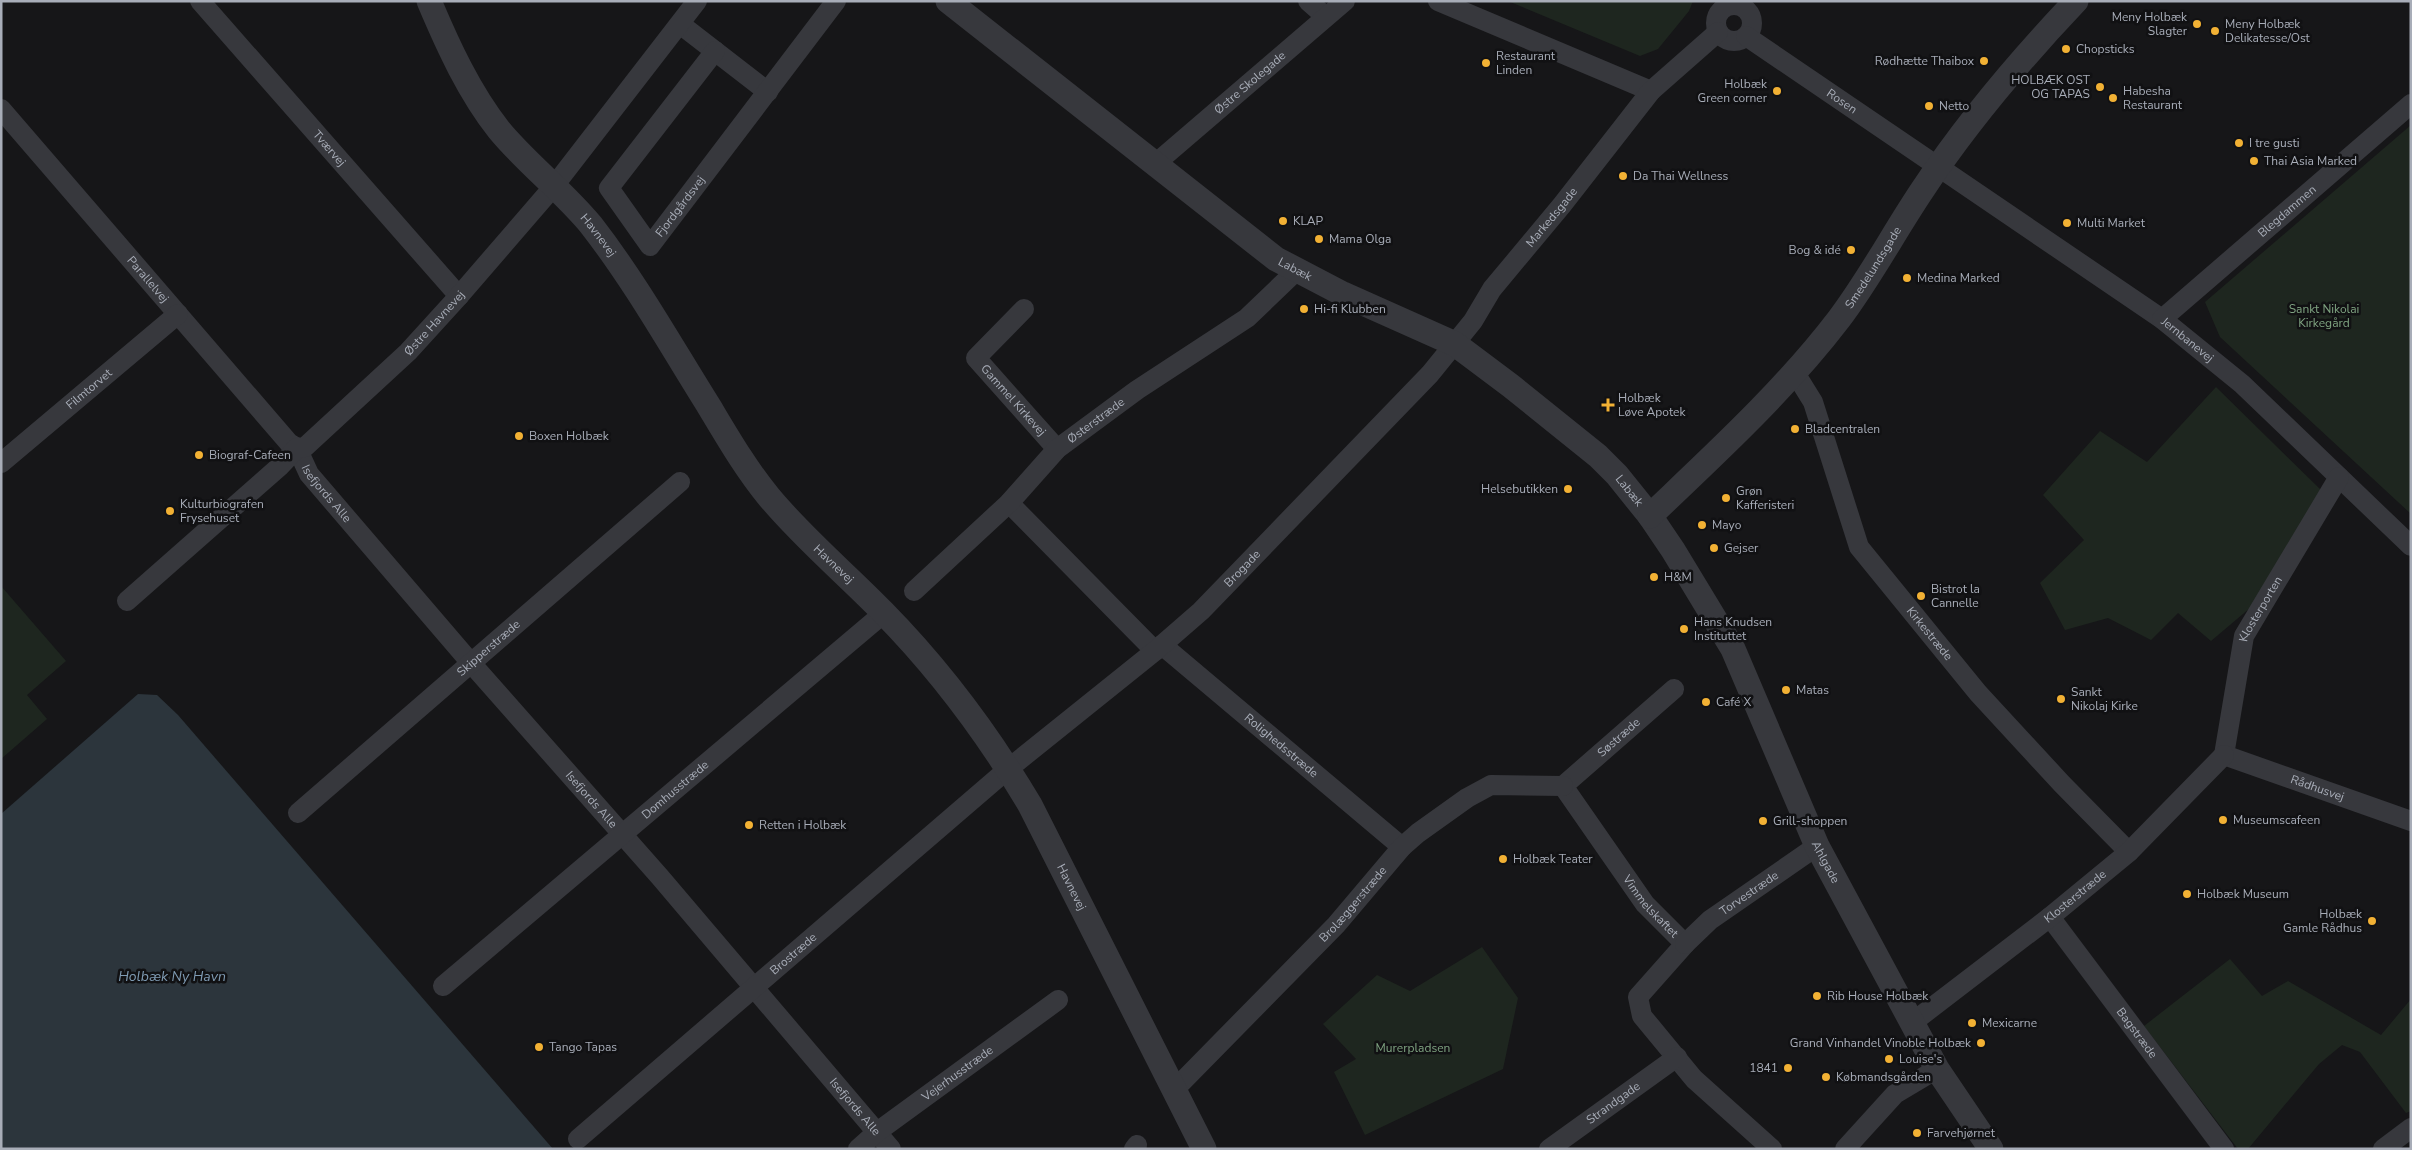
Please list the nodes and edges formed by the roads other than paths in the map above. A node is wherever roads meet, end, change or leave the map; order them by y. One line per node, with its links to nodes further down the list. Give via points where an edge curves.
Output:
1 (200, 1): 24 (street, Tværvej)
2 (429, 1): 22 (street, Havnevej, via 450,52 488,115)
3 (697, 1): 12 (street, Østre Havnevej)
4 (836, 1): 17 (street, Fjordgårdsvej)
5 (948, 1): 20 (street, Labæk)
6 (1308, 1): 11 (street)
7 (1345, 1): 11 (street, Østre Skolegade)
8 (1438, 1): 16 (street)
9 (2076, 1): 21 (street, Smedelundsgade, via 2006,76)
10 (1729, 3): 13 (street, via 1718,14); 14 (street, via 1749,12 1752,22)
11 (1325, 16): 20 (street, Østre Skolegade)
12 (680, 24): 15 (street); 22 (street, Østre Havnevej)
13 (1718, 32): 14 (street, via 1729,40); 16 (street, Markedsgade)
14 (1746, 36): 21 (street, Rosen)
15 (715, 51): 17 (street); 17 (street, Fjordgårdsvej, via 609,188 650,246)
16 (1651, 91): 28 (street, Markedsgade, via 1492,289)
17 (768, 92)
18 (2411, 104): 27 (street, Blegdammen)
19 (1, 109): 26 (street, Parallelvej)
20 (1155, 164): 23 (street, Labæk, via 1256,244)
21 (1939, 167): 27 (street, Jernbanevej); 29 (street, Smedelundsgade, via 1849,305)
22 (554, 186): 24 (street, Østre Havnevej); 40 (street, Havnevej, via 589,223 626,272 740,457 768,496)
23 (1296, 271): 28 (street, Labæk); 31 (street, Østerstræde, via 1247,318 1137,390)
24 (459, 296): 30 (street, Østre Havnevej, via 408,352 305,447)
25 (1024, 309): 31 (street, Gammel Kirkevej, via 976,358)
26 (178, 314): 30 (street, Parallelvej); 32 (street, Filmtorvet)
27 (2162, 319): 33 (street, Jernbanevej, via 2242,384)
28 (1455, 344): 36 (street, Labæk, via 1598,456 1624,482); 41 (street, Brogade, via 1382,427 1201,611)
29 (1795, 373): 36 (street, Smedelundsgade); 52 (street, Kirkestræde, via 1813,402 1859,547 1978,692)
30 (296, 448): 39 (street, Østre Havnevej, via 280,467); 42 (street, Isefjords Alle, via 309,474)
31 (1057, 449): 35 (street, Østerstræde)
32 (1, 463)
33 (2339, 477): 37 (street, Jernbanevej); 44 (street, Klosterporten, via 2244,636)
34 (680, 482): 42 (street, Skipperstræde)
35 (1008, 503): 38 (street, Østerstræde); 41 (street, Rolighedsstræde)
36 (1650, 516): 50 (street, Ahlgade, via 1733,649)
37 (2411, 546)
38 (914, 591)
39 (127, 601)
40 (884, 613): 45 (street, Havnevej, via 945,680); 49 (street, Domhusstræde)
41 (1159, 648): 45 (street, Brogade); 51 (street, Rolighedsstræde)
42 (471, 663): 47 (street, Skipperstræde); 49 (street, Isefjords Alle)
43 (1674, 689): 46 (street, Søstræde)
44 (2224, 755): 48 (street, Rådhusvej); 52 (street, Klosterstræde)
45 (1008, 769): 56 (street, Brostræde); 61 (street, Havnevej, via 1030,806)
46 (1564, 786): 51 (street, Brolæggerstræde, via 1491,785 1458,804); 54 (street, Vimmelskaftet, via 1645,904)
47 (298, 813)
48 (2411, 821)
49 (623, 834): 55 (street, Domhusstræde); 56 (street, Isefjords Alle)
50 (1817, 846): 54 (street, Torvestræde, via 1710,920); 58 (street, Ahlgade)
51 (1402, 847): 61 (street, Brolæggerstræde, via 1336,925)
52 (2129, 852): 53 (street, Klosterstræde)
53 (2050, 917): 58 (street, Klosterstræde); 72 (street, Bagstræde)
54 (1685, 944): 59 (street, Vimmelskaftet, via 1638,997 1642,1016)
55 (443, 986)
56 (754, 988): 63 (street, Isefjords Alle); 64 (street, Brostræde)
57 (1058, 1000): 63 (street, Vejerhusstræde)
58 (1913, 1022): 60 (street, Ahlgade)
59 (1677, 1058): 68 (street, Strandgade); 69 (street, Vimmelskaftet, via 1694,1079)
60 (1936, 1069): 70 (street, via 1896,1094); 71 (street, Ahlgade)
61 (1174, 1090): 67 (street, Havnevej)
62 (2411, 1128): 73 (street)
63 (877, 1132): 65 (street, Vejerhusstræde); 66 (street, Isefjords Alle)
64 (578, 1139)
65 (858, 1149)
66 (891, 1149)
67 (1204, 1149)
68 (1549, 1149)
69 (1772, 1149)
70 (1845, 1149)
71 (1991, 1149)
72 (2224, 1149)
73 (2383, 1149)

